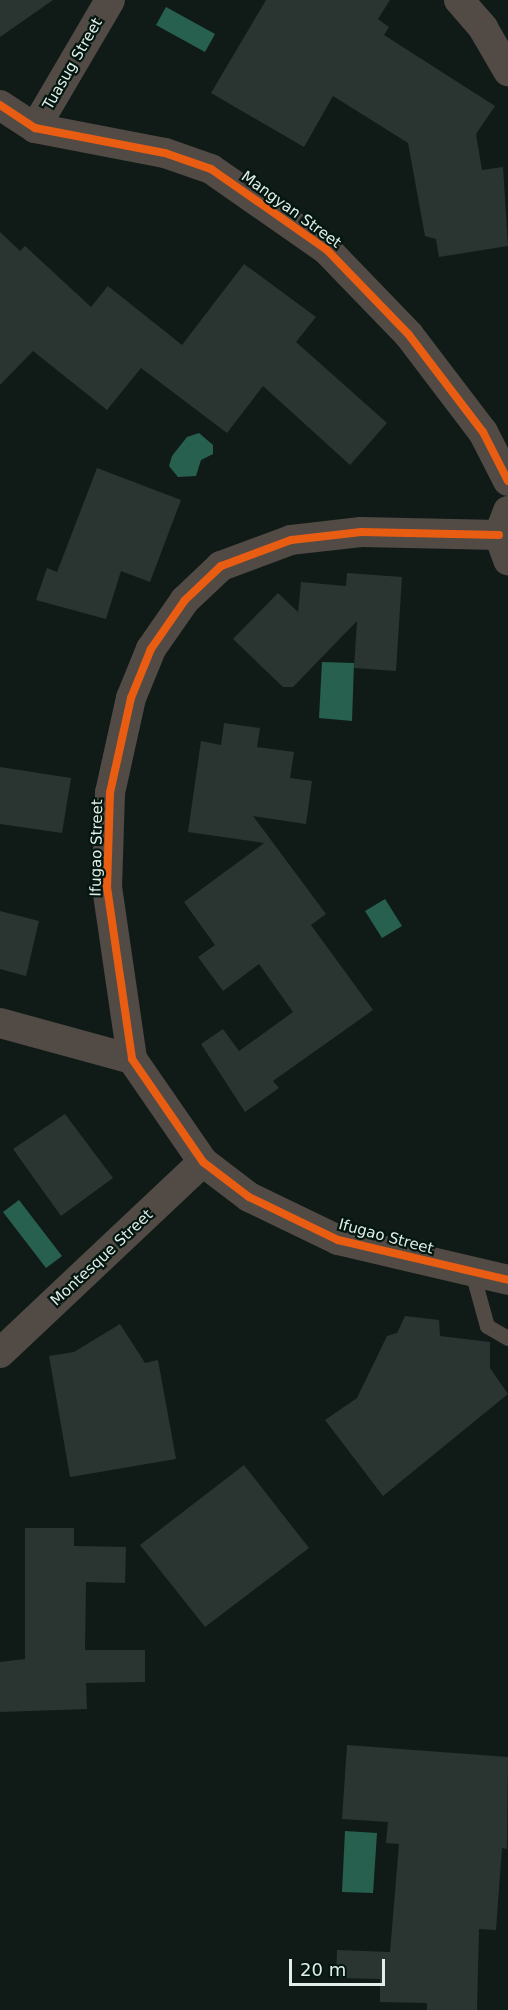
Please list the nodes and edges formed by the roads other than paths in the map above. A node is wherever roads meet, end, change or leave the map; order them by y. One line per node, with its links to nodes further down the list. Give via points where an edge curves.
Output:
1 (110, 0): 5 (street, Tuasug Street)
2 (459, 0): 3 (street, via 483,28)
3 (508, 71)
4 (0, 105): 5 (street, Mangyan Street)
5 (35, 128): 6 (street, Mangyan Street, via 165,153 212,169 327,250 409,335 483,432)
6 (508, 481)
7 (505, 535): 9 (street, Ifugao Street, via 361,532 291,540 221,566 185,600 151,650 131,698 110,793 107,887)
8 (0, 1023): 9 (street)
9 (132, 1059): 10 (street, Ifugao Street)
10 (203, 1162): 11 (street, Ifugao Street, via 249,1197 338,1240); 14 (street, Montesque Street)
11 (472, 1272): 12 (street, Ifugao Street); 13 (lane, via 487,1326)
12 (508, 1280)
13 (508, 1338)
14 (0, 1353)

